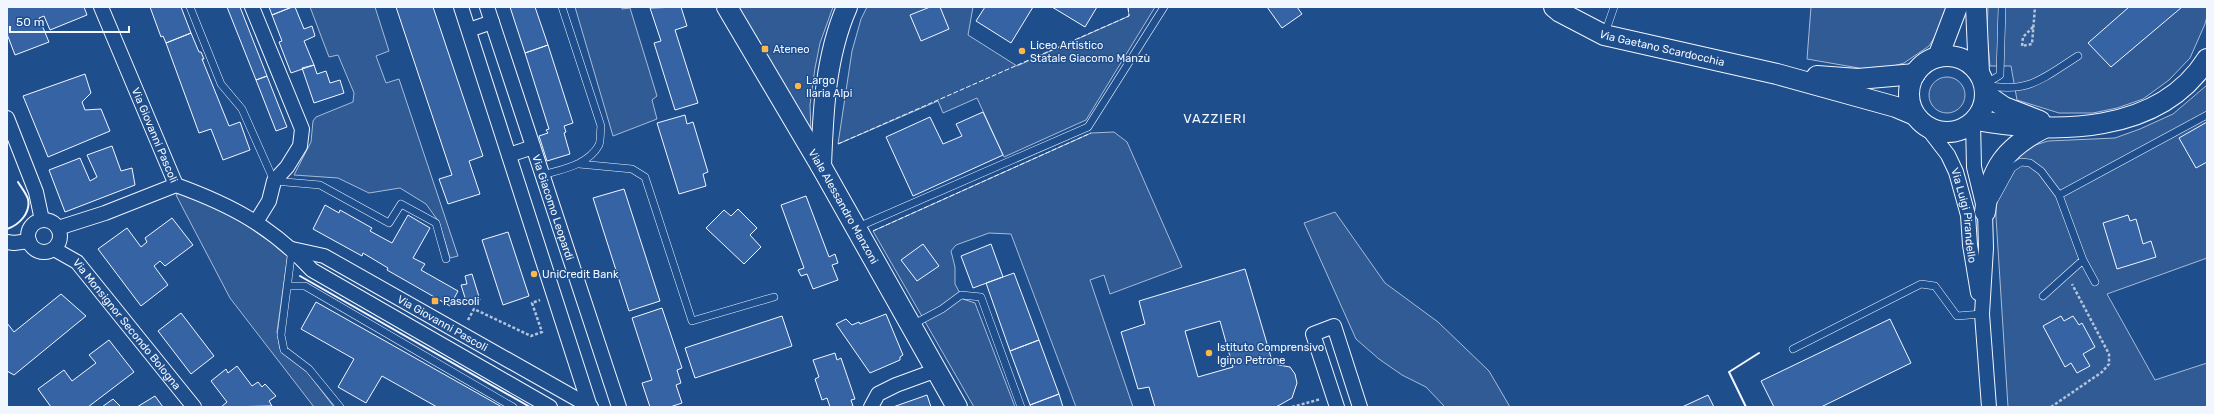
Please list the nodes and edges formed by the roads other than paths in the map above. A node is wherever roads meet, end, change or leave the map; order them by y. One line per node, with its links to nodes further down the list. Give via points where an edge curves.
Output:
1 (101, 7): 36 (street, Via Giovanni Pascoli)
2 (190, 7): 35 (lane, via 221,84 242,109)
3 (252, 7): 35 (street, via 302,129 300,146 287,167)
4 (461, 7): 16 (street)
5 (488, 7): 15 (street, Via Giacomo Leopardi)
6 (562, 7): 32 (lane, via 601,126 599,144 590,156)
7 (727, 7): 33 (street, Viale Alessandro Manzoni)
8 (847, 7): 33 (street, via 837,36 826,89)
9 (1164, 7): 42 (lane, via 1088,127)
10 (1554, 7): 17 (street, Via Gaetano Scardocchia)
11 (1614, 7): 17 (lane)
12 (1957, 7): 19 (street)
13 (1976, 7): 23 (street)
14 (2002, 7): 23 (lane, via 2000,75)
15 (492, 22): 16 (street); 30 (street, Via Giacomo Leopardi)
16 (468, 30): 31 (street)
17 (1604, 35): 21 (street, Via Gaetano Scardocchia)
18 (2078, 56): 23 (lane, via 2030,85 2004,89)
19 (1938, 58): 22 (street, via 1925,64); 23 (street, via 1953,57 1968,62)
20 (2207, 59): 28 (street, via 2189,82 2165,100 2140,113 2108,122)
21 (1777, 74): 22 (street, Via Gaetano Scardocchia, via 1858,79); 26 (street, Via Gaetano Scardocchia, via 1896,107)
22 (1915, 74): 26 (street, via 1909,95)
23 (1983, 84): 27 (street, via 1981,112); 28 (street, via 2004,107 2046,123)
24 (2207, 115): 37 (lane)
25 (7, 118): 39 (street, via 36,192)
26 (1920, 120): 27 (street, via 1938,131 1953,132); 53 (street, Via Luigi Pirandello, via 1948,154 1956,172 1968,215 1970,245)
27 (1974, 121): 29 (street); 38 (street, Via Luigi Pirandello, via 1974,167)
28 (2068, 126): 29 (street)
29 (2044, 128): 38 (street, via 2024,138 2008,152 1987,190)
30 (533, 147): 31 (street); 34 (street, Via Giacomo Leopardi)
31 (509, 155): 63 (street)
32 (579, 164): 34 (lane); 52 (lane, via 632,169 645,177 692,321)
33 (821, 166): 42 (street, Viale Alessandro Manzoni)
34 (543, 175): 64 (street, Via Giacomo Leopardi)
35 (274, 181): 40 (street, via 269,201); 47 (lane, via 320,185 390,222 401,204 436,223)
36 (176, 185): 40 (street, Via Giovanni Pascoli, via 219,201); 41 (street)
37 (2060, 195): 38 (lane, via 2042,171 2030,163 2021,162 2012,168 1998,195); 48 (lane)
38 (1985, 212): 53 (street, Via Luigi Pirandello, via 1986,248)
39 (42, 220): 41 (street, via 51,222); 43 (street, via 34,223)
40 (256, 222): 46 (street, Via Giovanni Pascoli)
41 (58, 228): 45 (street, via 60,239)
42 (856, 228): 54 (street, Viale Alessandro Manzoni)
43 (29, 241): 44 (street); 45 (street, via 39,252)
44 (7, 242)
45 (54, 249): 59 (street, Via Monsignor Secondo Bologna, via 77,262)
46 (292, 249): 50 (lane); 62 (street, Via Giovanni Pascoli, via 312,270); 63 (street, Via Giovanni Pascoli, via 324,256)
47 (446, 260)
48 (2084, 260): 49 (lane); 51 (lane)
49 (2095, 282)
50 (288, 286): 60 (lane, via 280,335 284,350 309,369); 61 (lane, via 305,286)
51 (2043, 296)
52 (774, 297)
53 (1982, 314): 55 (lane, via 1958,316 1935,286 1921,284); 57 (street, Via Luigi Pirandello)
54 (912, 325): 56 (street, Viale Alessandro Manzoni); 67 (lane, via 942,309 961,294 981,297)
55 (1793, 349)
56 (937, 370): 65 (street, via 878,394); 66 (street, Viale Alessandro Manzoni)
57 (1986, 382): 69 (street, Via Luigi Pirandello); 70 (street, Via Luigi Pirandello)
58 (1335, 402): 68 (street, via 1313,334 1334,326)
59 (194, 407)
60 (340, 407)
61 (513, 407)
62 (550, 407)
63 (590, 407)
64 (619, 407)
65 (871, 407)
66 (957, 407)
67 (1021, 407)
68 (1360, 407)
69 (1982, 407)
70 (1989, 407)

